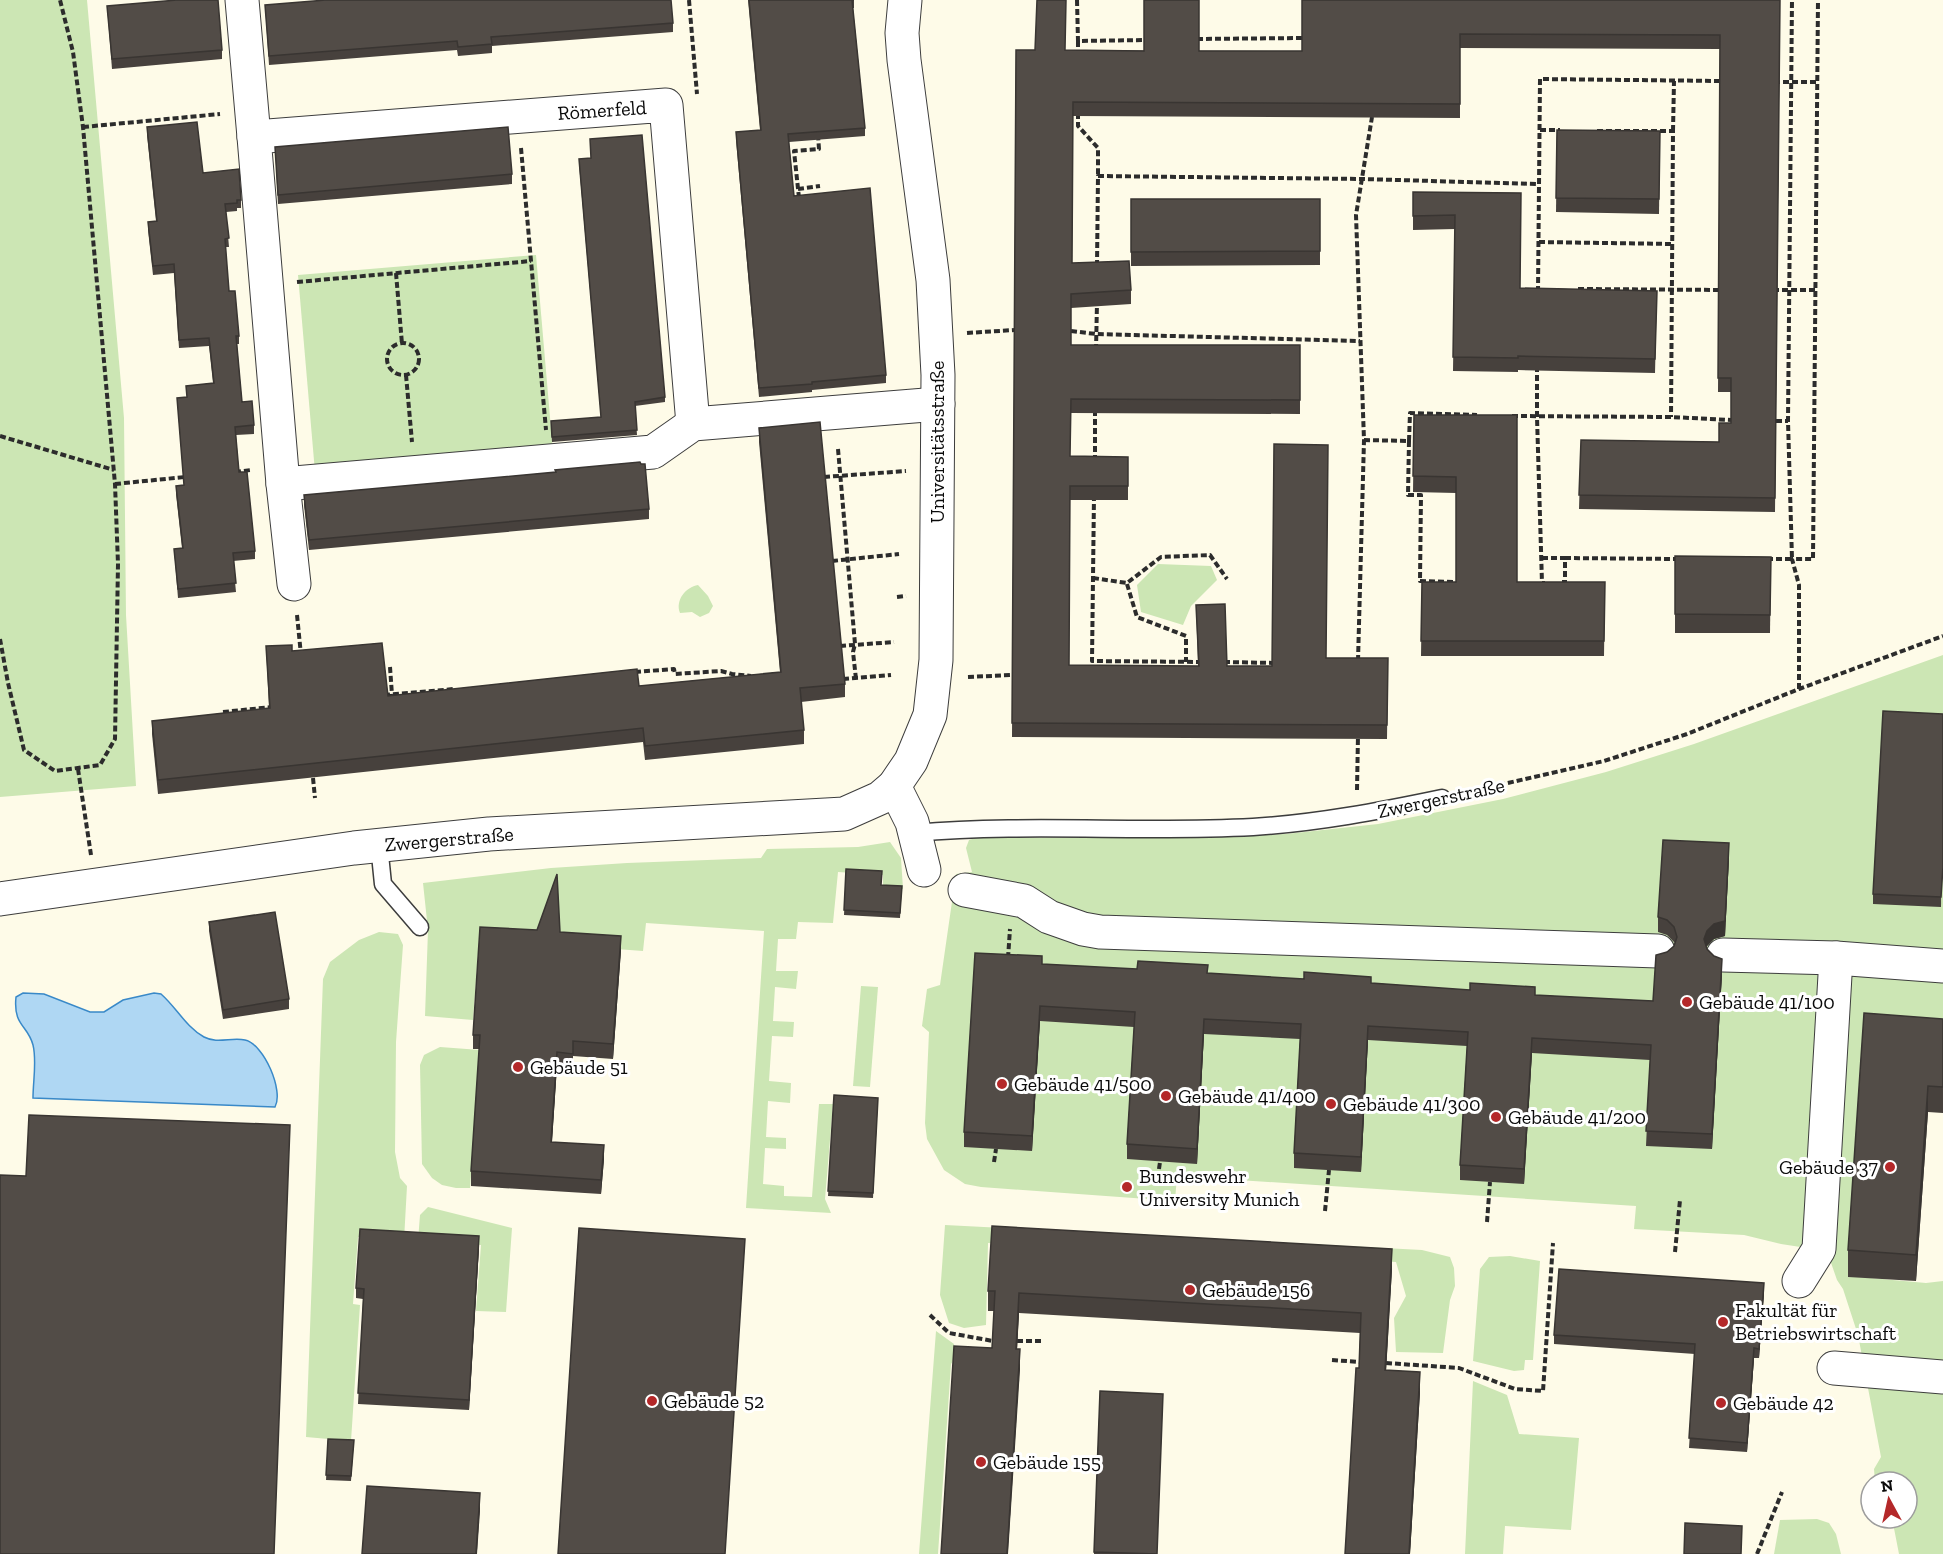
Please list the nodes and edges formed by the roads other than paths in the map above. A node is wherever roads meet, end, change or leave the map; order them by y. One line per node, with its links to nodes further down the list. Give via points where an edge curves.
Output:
1 (242, 0): 3 (street)
2 (905, 0): 4 (street, Universitätsstraße, via 904,60 933,280)
3 (253, 124): 5 (street, Römerfeld, via 518,116 666,105); 6 (street)
4 (938, 404): 5 (street); 8 (street, Universitätsstraße, via 936,660 930,715 911,761)
5 (693, 424): 6 (street, via 653,452 415,473)
6 (282, 476): 7 (street)
7 (294, 584)
8 (894, 786): 10 (street); 11 (street, Zwergerstraße, via 862,807 822,817 489,834)
9 (1442, 798): 10 (lane, Zwergerstraße, via 1357,815 1254,826 967,828)
10 (915, 833): 12 (street)
11 (379, 845): 14 (street, Zwergerstraße); 15 (lane, via 383,884)
12 (924, 870)
13 (965, 890): 16 (street, via 1024,901 1049,917 1100,932)
14 (0, 899)
15 (420, 927)
16 (1658, 951)
17 (1723, 955): 18 (street)
18 (1836, 958): 19 (street); 20 (street, via 1819,1249)
19 (1943, 966)
20 (1799, 1281)
21 (1834, 1368): 22 (street)
22 (1943, 1377)

